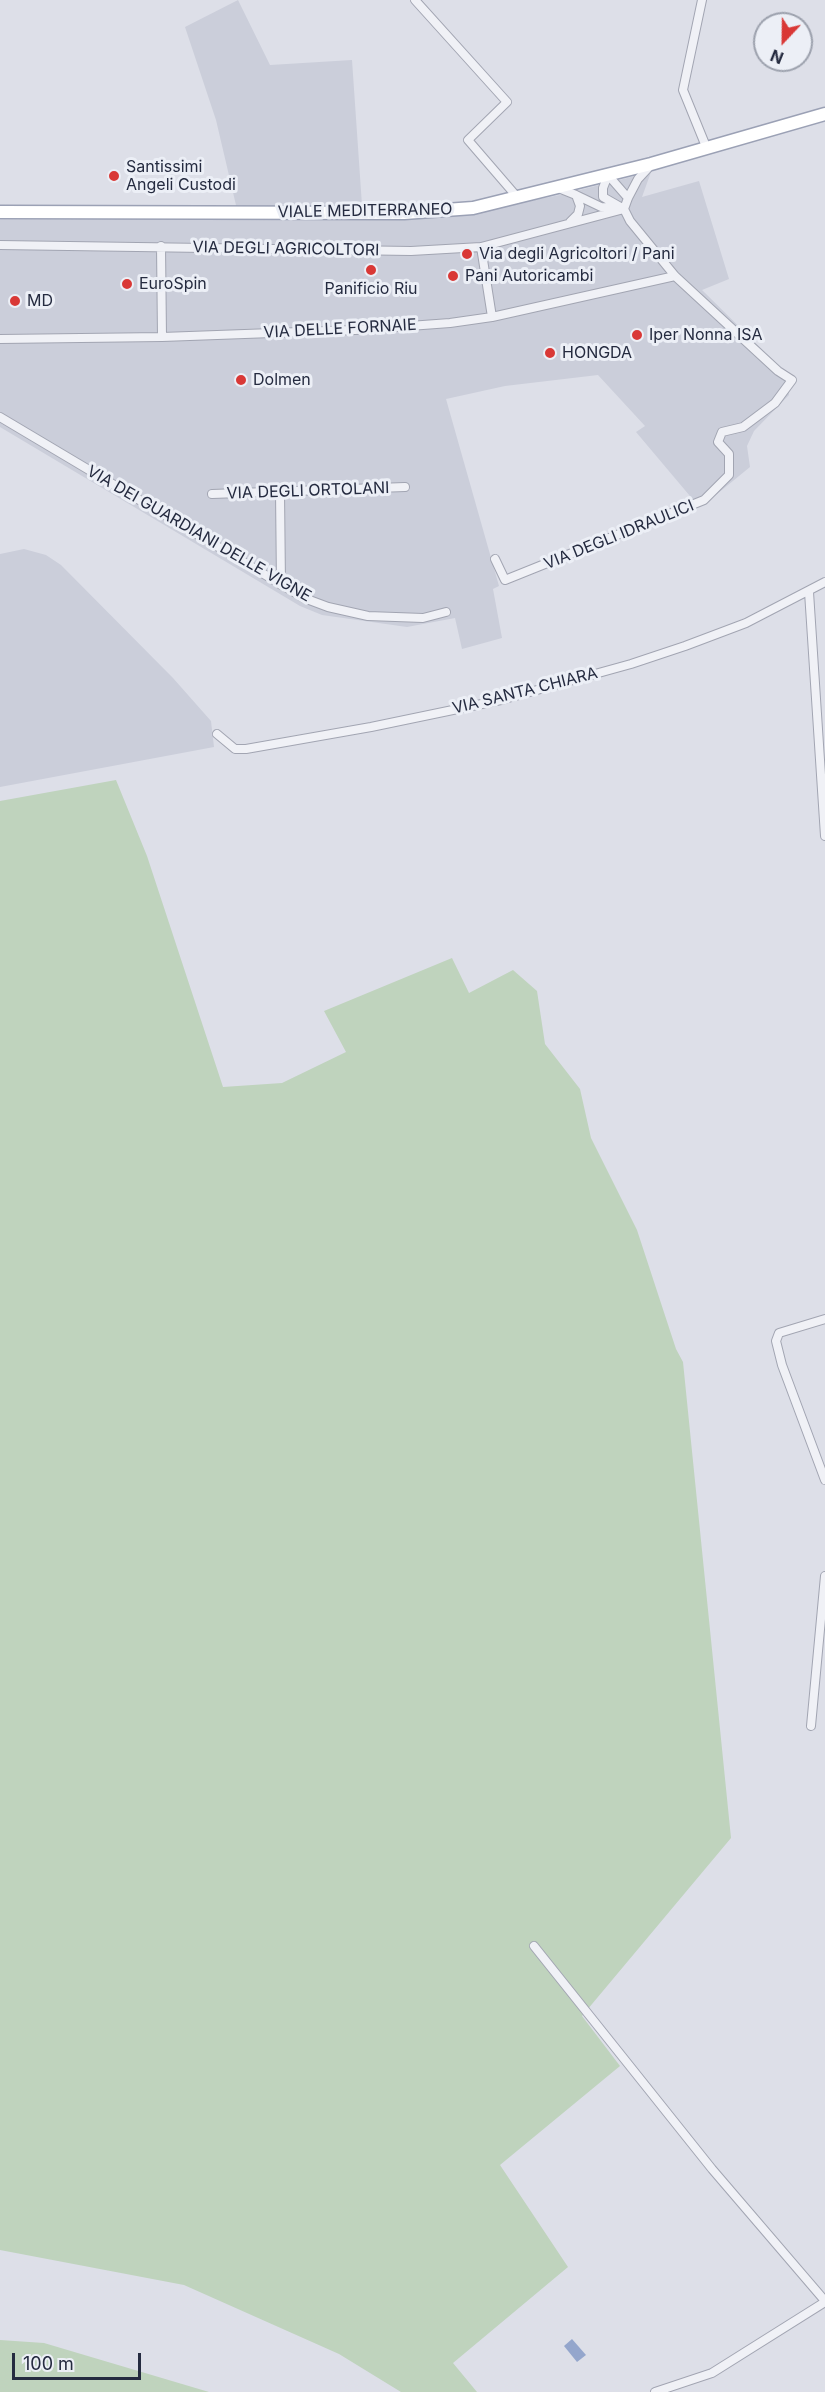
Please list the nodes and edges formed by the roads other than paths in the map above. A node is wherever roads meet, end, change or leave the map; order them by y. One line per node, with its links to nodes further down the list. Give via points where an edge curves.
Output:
1 (415, 0): 10 (street, via 507,102 468,140)
2 (702, 0): 4 (street, via 683,90)
3 (825, 114): 4 (main road, VIALE MEDITERRANEO)
4 (707, 149): 5 (main road, VIALE MEDITERRANEO)
5 (651, 164): 6 (main road, VIALE MEDITERRANEO); 11 (street)
6 (608, 175): 7 (main road, VIALE MEDITERRANEO); 9 (street); 11 (street)
7 (558, 188): 8 (street); 10 (main road, VIALE MEDITERRANEO)
8 (576, 195): 12 (street); 16 (street, via 578,214)
9 (603, 197): 12 (street); 13 (street, VIA DEGLI IDRAULICI)
10 (518, 198): 14 (main road, VIALE MEDITERRANEO, via 473,208 404,213)
11 (628, 198): 13 (street)
12 (601, 207): 13 (street); 15 (street)
13 (624, 209): 15 (street, VIA DEGLI AGRICOLTORI); 20 (street, VIA DEGLI IDRAULICI)
14 (0, 212)
15 (592, 217): 16 (street, VIA DEGLI AGRICOLTORI)
16 (569, 223): 19 (street, VIA DEGLI AGRICOLTORI)
17 (0, 245): 18 (street, VIA DEGLI AGRICOLTORI)
18 (161, 246): 19 (street, VIA DEGLI AGRICOLTORI, via 411,251); 22 (street)
19 (481, 247): 21 (street)
20 (675, 276): 21 (street, VIA DELLE FORNAIE); 28 (street, VIA DEGLI IDRAULICI, via 792,380 775,403 743,427 722,432 718,442 729,454 729,475 704,500 505,580)
21 (492, 318): 22 (street, VIA DELLE FORNAIE, via 355,330)
22 (162, 337): 23 (street, VIA DELLE FORNAIE)
23 (0, 339)
24 (0, 417): 30 (street, VIA DEI GUARDIANI DELLE VIGNE)
25 (405, 487): 26 (street, VIA DEGLI ORTOLANI)
26 (280, 492): 27 (street, VIA DEGLI ORTOLANI); 30 (street)
27 (212, 494)
28 (495, 559)
29 (825, 582): 31 (street, VIA SANTA CHIARA)
30 (281, 585): 32 (street, VIA DEI GUARDIANI DELLE VIGNE, via 328,607 368,616 423,618)
31 (809, 592): 33 (street, VIA SANTA CHIARA, via 746,623 685,646 501,700 246,748 229,746); 34 (street)
32 (446, 612)
33 (217, 734)
34 (824, 787): 35 (street)
35 (825, 836)
36 (825, 1319): 37 (street, via 780,1333 776,1341)
37 (825, 1480)
38 (825, 1576): 39 (street)
39 (811, 1726)
40 (534, 1946): 41 (street, via 712,2169)
41 (825, 2301): 42 (street, via 712,2373)
42 (655, 2392)

